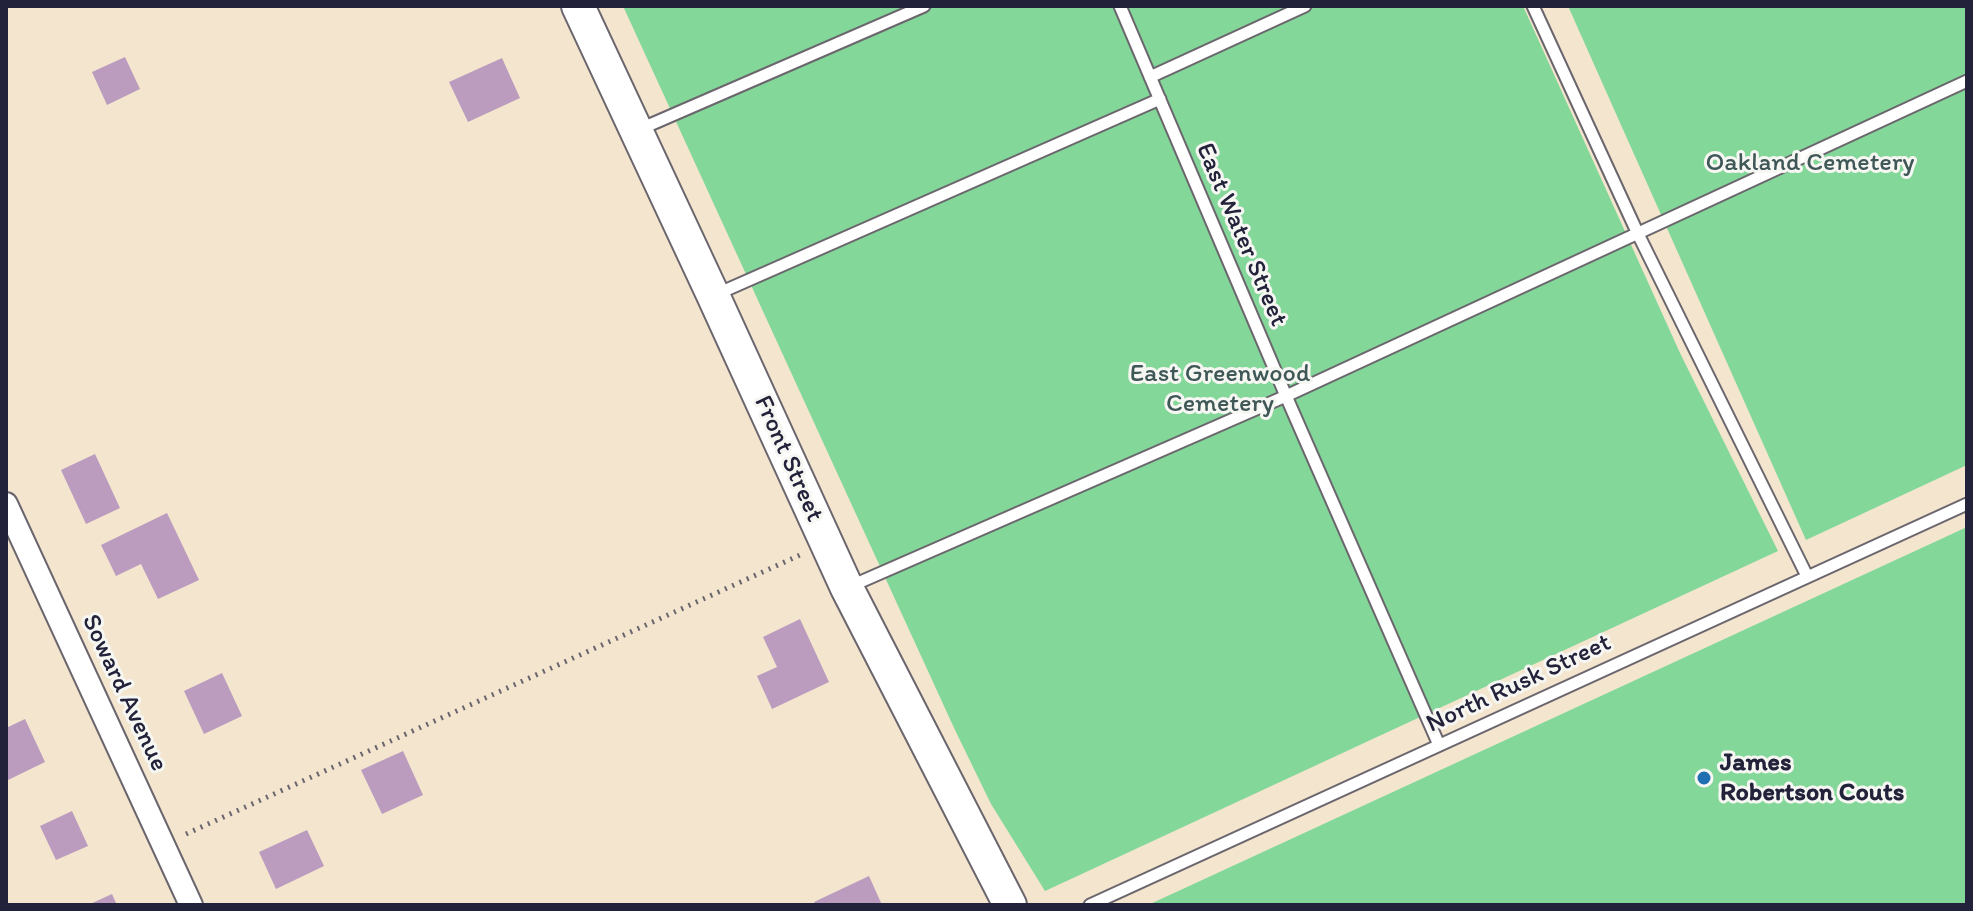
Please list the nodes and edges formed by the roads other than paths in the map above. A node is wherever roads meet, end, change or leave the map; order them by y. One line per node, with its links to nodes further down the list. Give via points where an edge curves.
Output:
1 (578, 6): 9 (street, Front Street)
2 (924, 6): 9 (lane)
3 (1120, 6): 6 (lane, East Water Street)
4 (1305, 6): 6 (lane)
5 (1533, 6): 10 (lane)
6 (1150, 77): 8 (lane, East Water Street)
7 (1967, 81): 10 (lane)
8 (1160, 99): 11 (lane); 12 (lane, East Water Street)
9 (636, 131): 11 (street, Front Street)
10 (1638, 234): 12 (lane); 15 (lane)
11 (713, 295): 16 (street, Front Street)
12 (1286, 396): 16 (lane); 17 (lane, East Water Street)
13 (6, 504): 18 (street, Soward Avenue)
14 (1967, 504): 15 (lane, North Rusk Street)
15 (1807, 576): 17 (lane, North Rusk Street)
16 (847, 588): 19 (street, Front Street)
17 (1439, 745): 20 (lane, North Rusk Street)
18 (191, 905)
19 (1010, 905)
20 (1090, 905)

